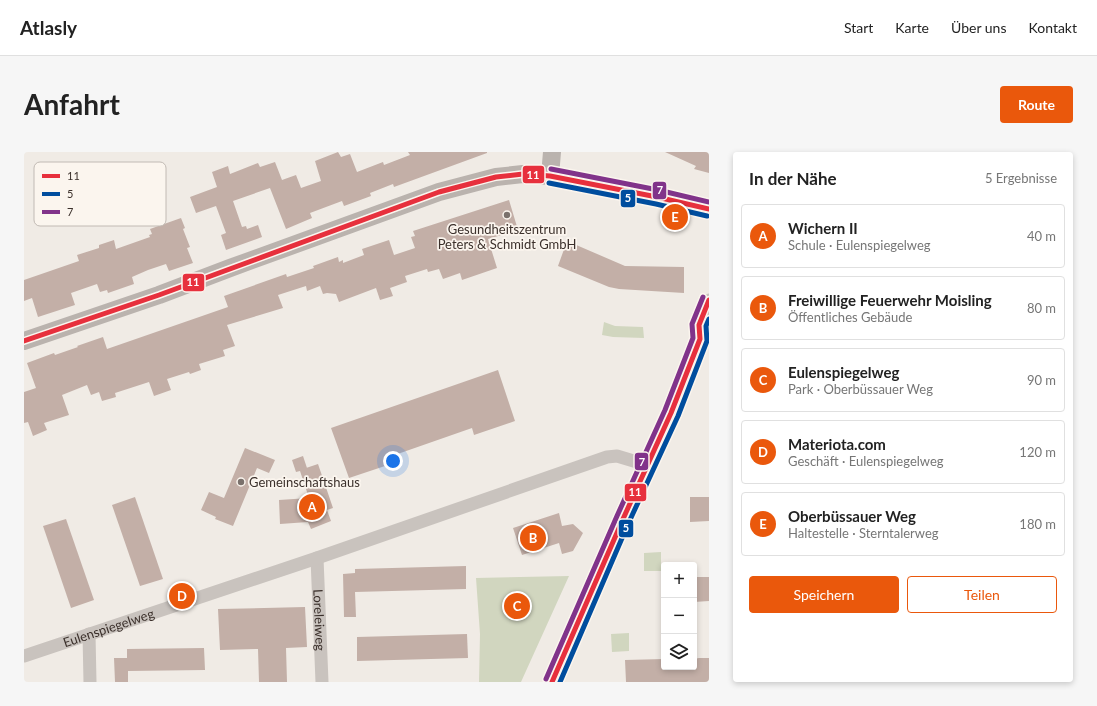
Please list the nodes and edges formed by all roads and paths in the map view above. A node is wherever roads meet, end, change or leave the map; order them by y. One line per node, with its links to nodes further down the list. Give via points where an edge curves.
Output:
1 (552, 152): 2 (main road)
2 (550, 176): 3 (main road, via 657,196); 6 (main road, via 523,174 496,177 439,192 159,295)
3 (709, 209)
4 (709, 300): 5 (street, via 698,325)
5 (706, 338): 7 (street)
6 (24, 341)
7 (648, 465): 8 (street, Eulenspiegelweg, via 617,456 607,457); 13 (street)
8 (317, 558): 9 (street, Eulenspiegelweg); 12 (street, Loreleiweg)
9 (89, 634): 10 (street, Eulenspiegelweg); 11 (street)
10 (24, 656)
11 (90, 682)
12 (322, 682)
13 (552, 682)

